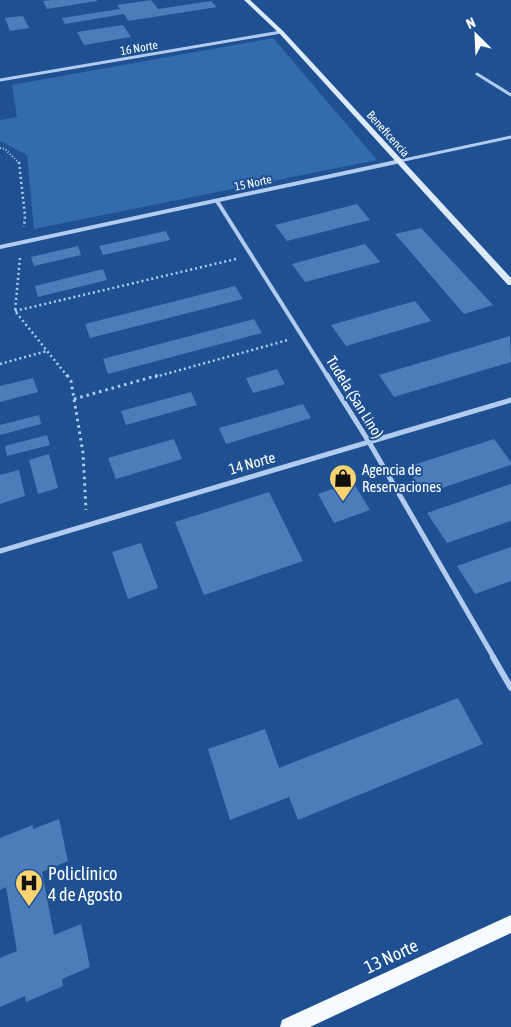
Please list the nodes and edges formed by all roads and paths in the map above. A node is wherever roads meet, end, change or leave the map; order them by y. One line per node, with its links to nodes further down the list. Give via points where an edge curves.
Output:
1 (247, 0): 2 (main road, Beneficencia)
2 (281, 32): 4 (street, 16 Norte); 8 (main road, Beneficencia)
3 (477, 74): 5 (street)
4 (0, 80)
5 (511, 95)
6 (511, 137): 8 (street, 15 Norte)
7 (0, 148): 10 (path, via 19,162 25,216)
8 (398, 162): 9 (street, 15 Norte); 13 (main road, Beneficencia)
9 (218, 201): 10 (street, 15 Norte); 12 (street, Tudela (San Lino))
10 (21, 243): 11 (street, 15 Norte); 14 (path)
11 (0, 247)
12 (252, 256): 14 (path); 15 (street, Tudela (San Lino))
13 (511, 283)
14 (15, 311): 16 (path)
15 (302, 336): 18 (path); 20 (street, Tudela (San Lino))
16 (47, 351): 17 (path); 18 (path, via 71,381)
17 (0, 364)
18 (74, 399): 21 (path, via 83,453)
19 (511, 400): 20 (street, 14 Norte)
20 (369, 442): 21 (street, 14 Norte); 23 (street, Tudela (San Lino))
21 (87, 525): 22 (street, 14 Norte)
22 (0, 551)
23 (511, 688)
24 (511, 924): 25 (main road, 13 Norte)
25 (289, 1027)

